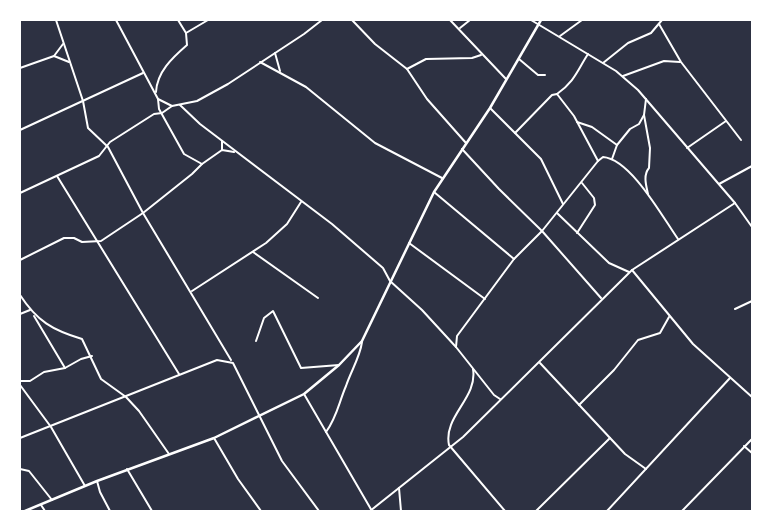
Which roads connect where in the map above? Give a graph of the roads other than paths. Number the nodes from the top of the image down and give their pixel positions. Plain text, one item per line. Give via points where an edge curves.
1 (56, 20) edge
2 (116, 20) edge
3 (178, 20) edge
4 (208, 20) edge
5 (322, 20) edge
6 (352, 20) edge
7 (450, 20) edge
8 (470, 20) edge
9 (532, 20) edge
10 (541, 20) edge
11 (582, 20) edge
12 (662, 20) edge
13 (660, 24) junction
14 (539, 25) junction
15 (460, 28) junction
16 (186, 33) junction
17 (560, 36) junction
18 (63, 44) junction
19 (275, 53) junction
20 (588, 54) junction
21 (481, 55) junction
22 (54, 56) junction
23 (519, 59) junction
24 (70, 62) junction
25 (260, 62) junction
26 (681, 62) junction
27 (603, 63) junction
28 (21, 66) edge
29 (407, 69) junction
30 (280, 71) junction
31 (143, 73) junction
32 (545, 75) dead end
33 (623, 76) junction
34 (506, 79) junction
35 (156, 94) junction
36 (557, 94) junction
37 (158, 99) junction
38 (646, 99) junction
39 (83, 101) junction
40 (180, 105) junction
41 (172, 106) junction
42 (490, 108) junction
43 (162, 113) junction
44 (644, 115) junction
45 (726, 121) junction
46 (577, 122) junction
47 (20, 130) edge
48 (515, 133) junction
49 (741, 140) dead end
50 (222, 141) junction
51 (466, 143) junction
52 (617, 145) junction
53 (108, 147) junction
54 (688, 148) junction
55 (462, 149) junction
56 (222, 150) junction
57 (236, 152) junction
58 (612, 159) junction
59 (598, 161) junction
60 (202, 164) junction
61 (752, 166) edge
62 (57, 176) junction
63 (442, 178) junction
64 (582, 183) junction
65 (719, 184) junction
66 (20, 192) edge
67 (434, 192) junction
68 (648, 196) junction
69 (301, 202) junction
70 (735, 203) junction
71 (563, 204) junction
72 (143, 213) junction
73 (557, 213) junction
74 (752, 227) edge
75 (542, 231) junction
76 (577, 233) junction
77 (678, 239) junction
78 (96, 241) junction
79 (409, 243) junction
80 (254, 252) junction
81 (514, 259) junction
82 (20, 260) edge
83 (632, 270) junction
84 (629, 272) junction
85 (390, 281) junction
86 (192, 291) junction
87 (20, 295) edge
88 (318, 298) dead end
89 (601, 298) junction
90 (485, 299) junction
91 (752, 301) edge
92 (735, 309) dead end
93 (30, 310) junction
94 (20, 314) edge
95 (33, 314) junction
96 (670, 316) junction
97 (362, 340) junction
98 (256, 341) dead end
99 (456, 347) junction
100 (92, 356) junction
101 (539, 362) junction
102 (233, 363) junction
103 (339, 365) junction
104 (65, 368) junction
105 (473, 369) junction
106 (180, 374) junction
107 (730, 378) junction
108 (20, 381) edge
109 (20, 385) edge
110 (304, 394) junction
111 (126, 397) junction
112 (752, 397) edge
113 (500, 400) junction
114 (579, 405) junction
115 (258, 416) junction
116 (51, 427) junction
117 (326, 432) junction
118 (20, 438) edge
119 (214, 438) junction
120 (610, 438) junction
121 (752, 439) edge
122 (450, 446) junction
123 (744, 446) junction
124 (752, 453) edge
125 (169, 454) junction
126 (20, 469) edge
127 (127, 469) junction
128 (646, 469) junction
129 (97, 481) junction
130 (85, 486) junction
131 (399, 488) junction
132 (52, 500) junction
133 (41, 504) junction
134 (260, 510) edge
135 (371, 510) edge
136 (25, 511) edge
137 (45, 511) edge
138 (110, 511) edge
139 (152, 511) edge
140 (257, 511) edge
141 (319, 511) edge
142 (401, 511) edge
143 (505, 511) edge
144 (536, 511) edge
145 (608, 511) edge
146 (682, 511) edge

1 - 18 street
2 - 31 street
3 - 16 street
4 - 16 street
5 - 19 street
6 - 29 street via 375,44
7 - 15 street
8 - 15 street
9 - 14 street
10 - 14 street
11 - 17 street
12 - 13 street
13 - 26 street
13 - 27 street
14 - 17 street
14 - 23 street
15 - 21 street
16 - 35 street via 187,45 169,61 156,83
17 - 20 street
18 - 22 street
18 - 24 street
19 - 25 street
19 - 30 street
20 - 27 street
20 - 36 street via 578,74
21 - 29 street via 426,59
21 - 34 street
22 - 24 street
22 - 28 street
23 - 32 street via 538,75
23 - 34 street
24 - 39 street
25 - 30 street
25 - 40 street via 197,101
26 - 33 street via 664,61
26 - 45 street
27 - 33 street
29 - 51 street via 427,99
30 - 63 street via 306,87 375,143
31 - 35 street
31 - 39 street
33 - 38 street
34 - 42 street
35 - 37 street
36 - 46 street
36 - 48 street via 552,95
37 - 41 street
37 - 43 street
38 - 44 street
38 - 54 street
39 - 47 street
39 - 53 street via 88,128
40 - 41 street
40 - 50 street
41 - 43 street
42 - 48 street
42 - 51 street
43 - 53 street via 145,119 110,142
43 - 60 street via 184,154
44 - 52 street
44 - 68 street via 650,148 645,182
45 - 49 street
45 - 54 street
46 - 52 street via 592,127
46 - 59 street
48 - 71 street via 541,158
50 - 56 street
50 - 57 street
51 - 55 street
52 - 58 street
53 - 62 street via 99,156
53 - 72 street
54 - 65 street
55 - 63 street
55 - 75 street
56 - 57 street
56 - 60 street
57 - 69 street
58 - 59 street via 603,157
58 - 68 street via 637,181
59 - 64 street
60 - 72 street
61 - 65 street
62 - 66 street
62 - 78 street
63 - 67 street
64 - 71 street
64 - 76 street via 594,198 595,205
65 - 70 street
67 - 79 street
67 - 81 street
68 - 77 street
69 - 80 street via 287,224
69 - 85 street via 383,268
70 - 74 street
70 - 77 street
71 - 73 street
72 - 78 street via 101,241
72 - 86 street
73 - 75 street
73 - 76 street
75 - 81 street
75 - 89 street
76 - 84 street via 608,263
77 - 83 street
78 - 82 street via 64,238
78 - 106 street
79 - 85 street
79 - 90 street
80 - 86 street
80 - 88 street
81 - 90 street
83 - 84 street
83 - 96 street
84 - 89 street
85 - 97 street
85 - 99 street
86 - 102 street
87 - 93 street
89 - 101 street
90 - 99 street via 457,336
91 - 92 street
93 - 94 street
93 - 95 street
95 - 100 street via 55,330 82,339
95 - 104 street
96 - 107 street via 693,344
96 - 114 street via 660,333 638,340
97 - 103 street
97 - 117 street via 338,411
98 - 103 street via 264,318 273,311 301,368
99 - 105 street
100 - 104 street
100 - 111 street via 101,379
101 - 113 street
101 - 114 street
102 - 106 street via 217,360
102 - 115 street
103 - 110 street
104 - 108 street via 44,372 30,381
105 - 113 street
105 - 122 street via 470,392 448,430
106 - 111 street
107 - 112 street
107 - 128 street
109 - 116 street
110 - 115 street
110 - 117 street
111 - 116 street
111 - 125 street
113 - 122 street
114 - 120 street
115 - 119 street
115 - 141 street via 282,461
116 - 118 street
116 - 130 street
117 - 135 street
119 - 125 street
119 - 134 street
120 - 128 street
120 - 144 street
121 - 123 street
122 - 131 street
122 - 143 street
123 - 124 street
123 - 146 street
125 - 127 street
126 - 132 street via 29,471
127 - 129 street
127 - 139 street
128 - 145 street
129 - 130 street
129 - 138 street
130 - 132 street
131 - 135 street
131 - 142 street
132 - 133 street
133 - 136 street
133 - 137 street
134 - 140 street

